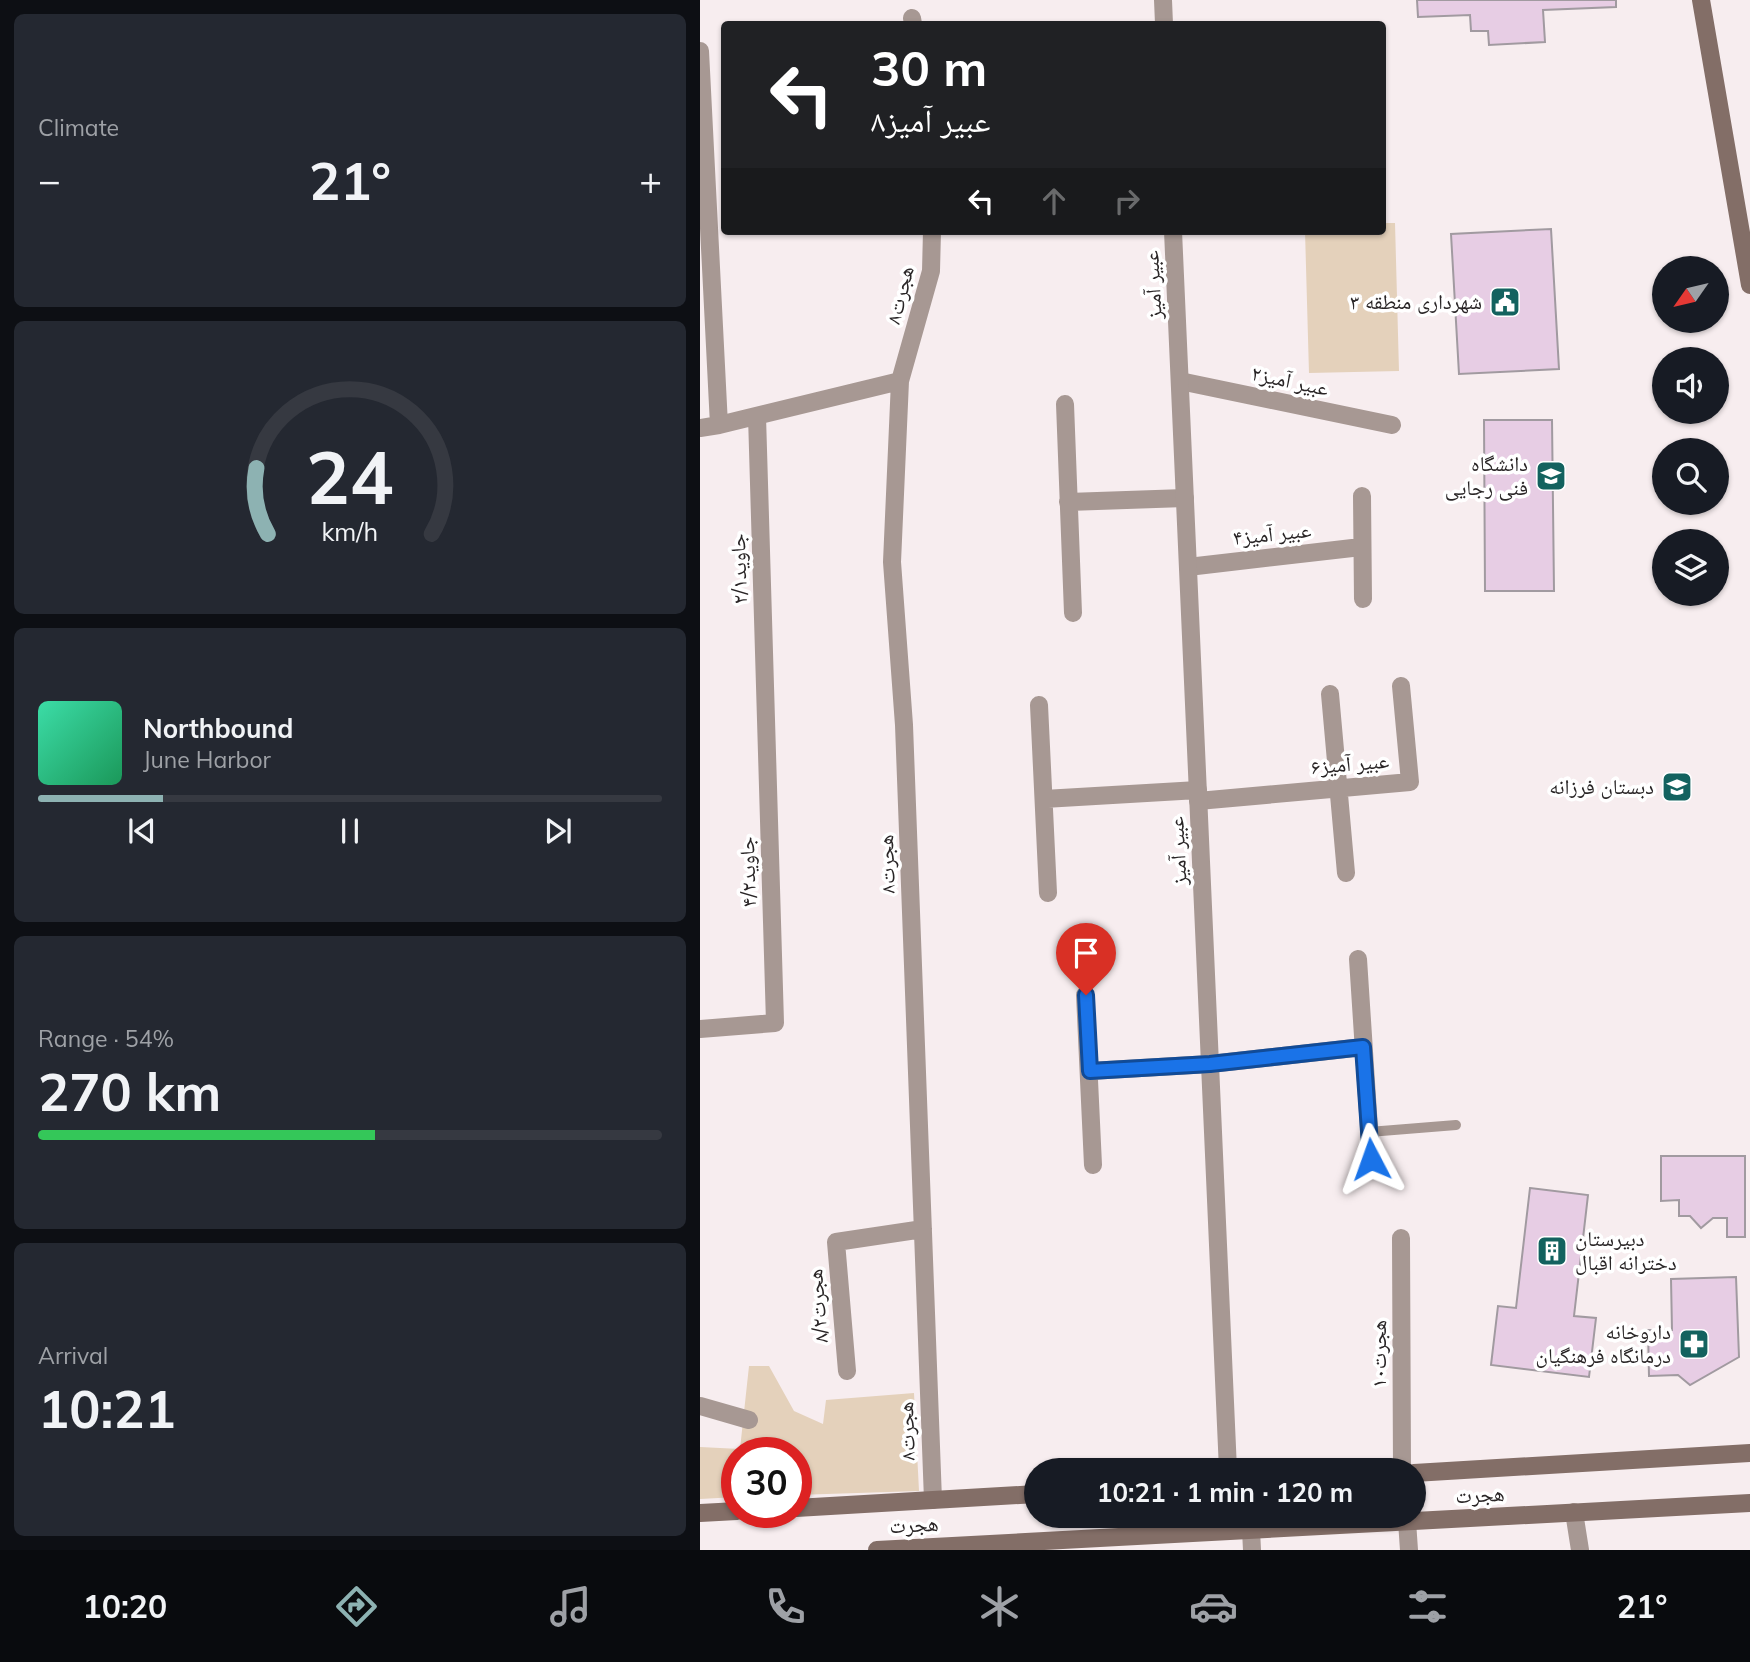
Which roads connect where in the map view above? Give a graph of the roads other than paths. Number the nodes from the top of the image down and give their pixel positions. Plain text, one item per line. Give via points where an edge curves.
1 (1163, 0) edge
2 (1701, 0) edge
3 (1164, 21) edge
4 (700, 51) edge
5 (932, 235) edge
6 (1173, 235) edge
7 (1750, 285) edge
8 (1180, 381) junction
9 (900, 382) junction
10 (1065, 404) dead end
11 (757, 416) junction
12 (719, 425) junction
13 (1392, 425) dead end
14 (700, 428) edge
15 (1362, 496) dead end
16 (1185, 498) junction
17 (1068, 502) junction
18 (1361, 547) junction
19 (1188, 567) junction
20 (1363, 599) dead end
21 (1073, 613) dead end
22 (1401, 686) dead end
23 (1330, 694) dead end
24 (1039, 705) dead end
25 (766, 720) joint
26 (1337, 787) junction
27 (1198, 796) junction
28 (1044, 799) junction
29 (1346, 873) dead end
30 (1048, 893) dead end
31 (1358, 959) dead end
32 (1086, 995) dead end
33 (700, 1029) edge
34 (1363, 1047) junction
35 (1210, 1064) junction
36 (1090, 1071) junction
37 (1456, 1125) dead end
38 (1369, 1132) junction
39 (1371, 1159) dead end
40 (1093, 1165) dead end
41 (923, 1229) junction
42 (1401, 1238) dead end
43 (847, 1371) dead end
44 (700, 1406) edge
45 (749, 1420) dead end
46 (1750, 1453) edge
47 (1227, 1458) edge
48 (1402, 1458) edge
49 (1426, 1472) edge
50 (1024, 1495) edge
51 (933, 1500) junction
52 (1750, 1503) edge
53 (812, 1507) edge
54 (721, 1512) edge
55 (1574, 1512) junction
56 (700, 1513) edge
57 (1426, 1520) edge
58 (1286, 1528) edge
59 (1407, 1528) edge
60 (1251, 1530) junction
61 (945, 1548) edge
62 (877, 1550) edge
63 (1252, 1550) edge
64 (1409, 1550) edge
65 (1580, 1550) edge

1 - 3 street
2 - 7 main road
4 - 12 street
5 - 9 street, هجرت۸ via 931,271
6 - 8 street, عبیر آمیز
8 - 13 street, ۲عبیر آمیز
8 - 16 street, عبیر آمیز
9 - 11 street
9 - 41 street, هجرت۸ via 892,562 904,725
10 - 17 street
11 - 12 street
11 - 25 street, ۲/۱جاوید
12 - 14 street
15 - 18 street
16 - 17 street
16 - 19 street, عبیر آمیز
17 - 21 street
18 - 19 street, ۴عبیر آمیز
18 - 20 street
19 - 27 street, عبیر آمیز
22 - 26 street, ۶عبیر آمیز via 1410,782
23 - 26 street
24 - 28 street
25 - 33 street, ۴/۲جاوید via 775,1023
26 - 27 street, ۶عبیر آمیز
26 - 29 street
27 - 28 street, ۶عبیر آمیز
27 - 35 street, عبیر آمیز
28 - 30 street
31 - 34 street
32 - 36 street
34 - 35 street
34 - 38 street
35 - 36 street
35 - 47 street, عبیر آمیز
36 - 40 street
37 - 38 lane
38 - 39 street
41 - 43 street, هجرت۸/۲ via 836,1242
41 - 51 street, هجرت۸
42 - 48 street, هجرت۱۰
44 - 45 street
46 - 49 main road, هجرت
50 - 51 main road, هجرت
51 - 53 main road, هجرت
52 - 55 main road, هجرت
54 - 56 main road
55 - 57 main road, هجرت
55 - 65 street
58 - 60 main road, هجرت
59 - 64 street
60 - 61 main road, هجرت
60 - 63 street
61 - 62 main road, هجرت

